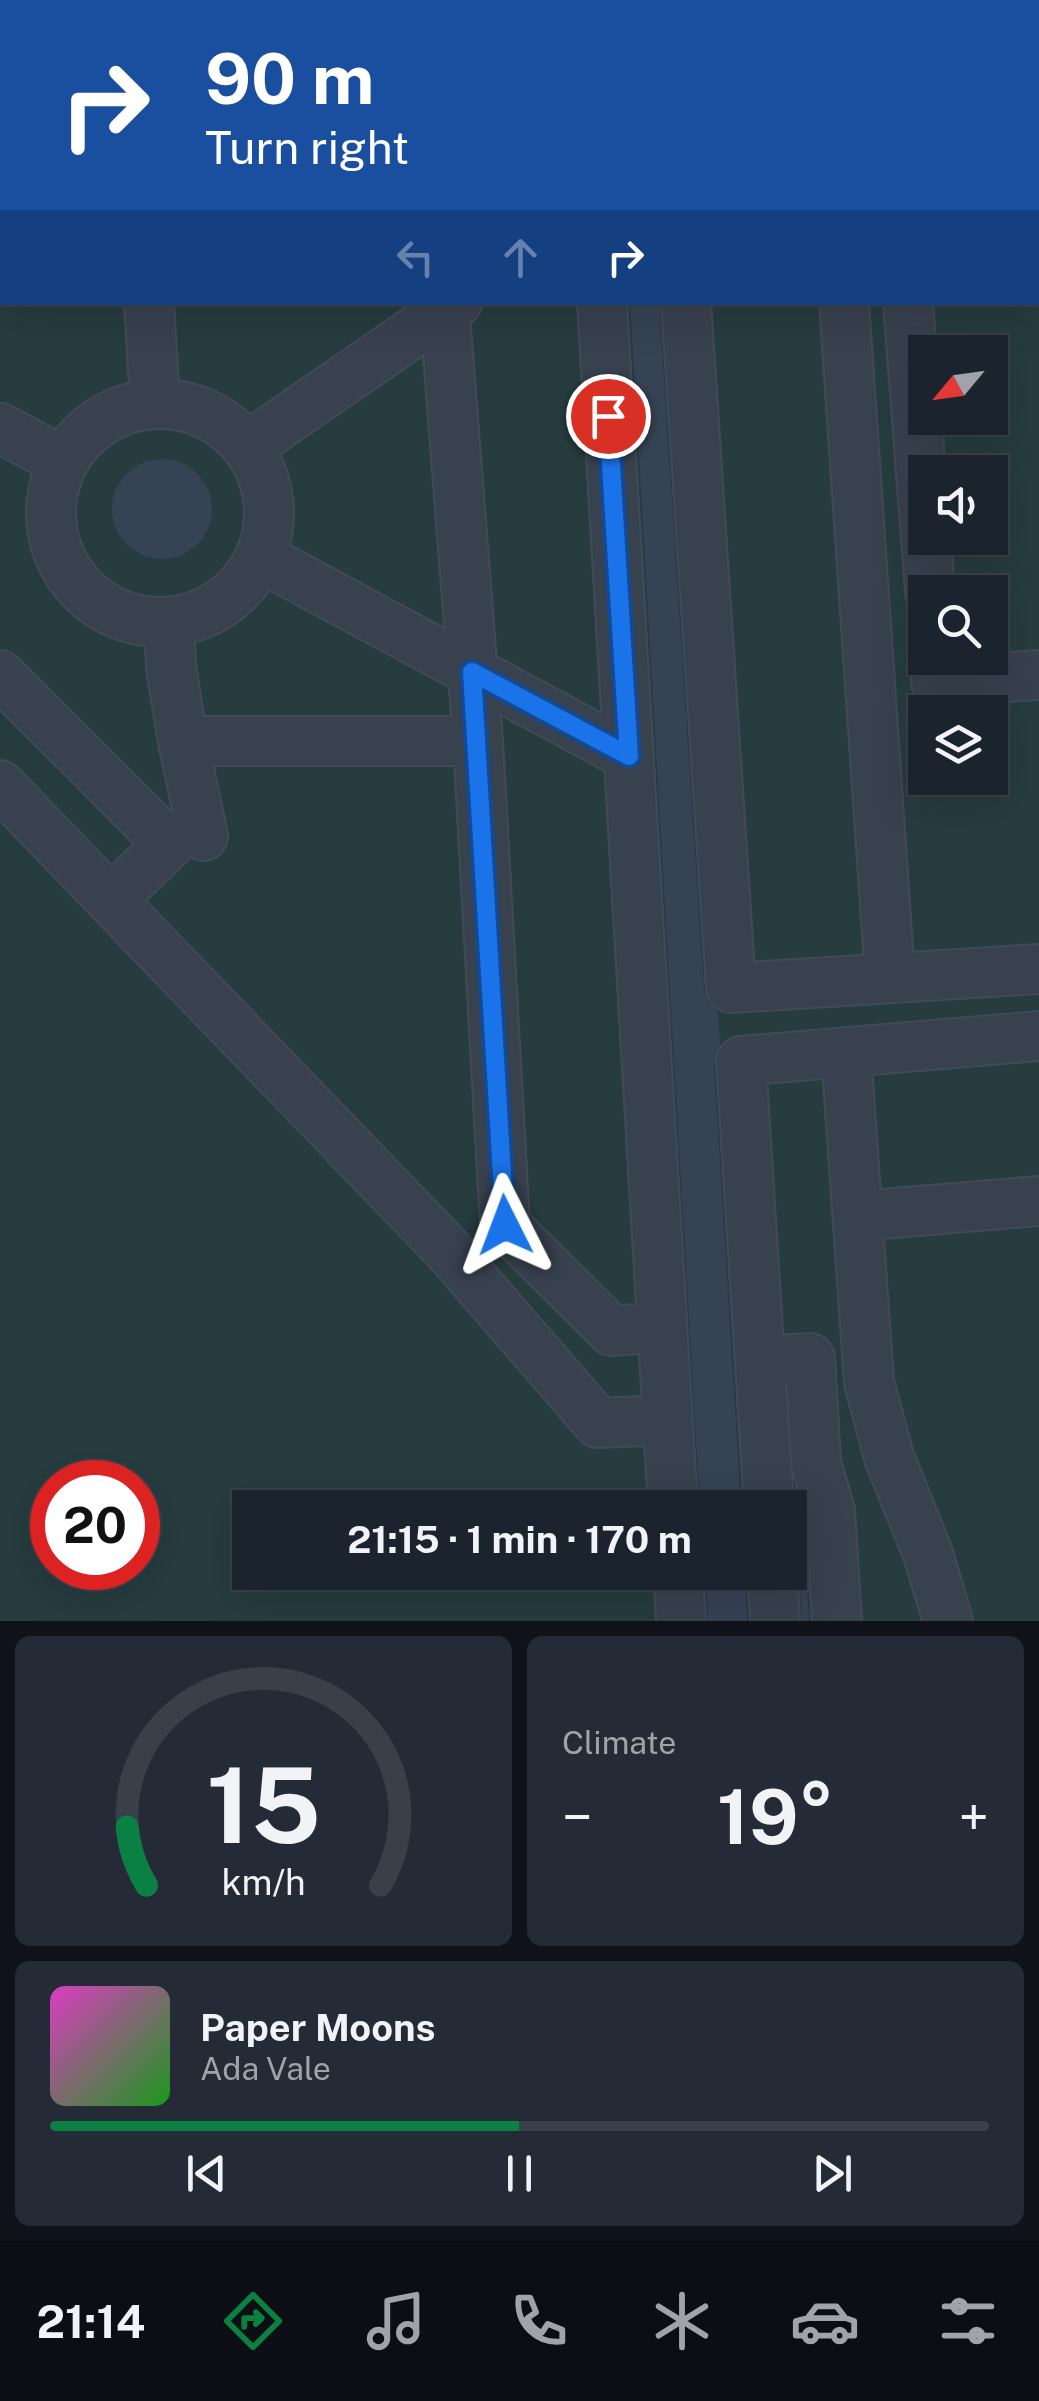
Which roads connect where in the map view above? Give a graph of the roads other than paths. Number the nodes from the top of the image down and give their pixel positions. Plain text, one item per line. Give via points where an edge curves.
1 (148, 305) edge
2 (448, 305) edge
3 (602, 305) edge
4 (686, 305) edge
5 (844, 305) edge
6 (908, 305) edge
7 (155, 404) junction
8 (0, 428) edge
9 (247, 447) junction
10 (920, 455) edge
11 (64, 462) junction
12 (260, 557) junction
13 (169, 622) junction
14 (472, 672) junction
15 (0, 675) edge
16 (936, 675) edge
17 (1039, 675) edge
18 (183, 741) junction
19 (478, 741) junction
20 (629, 756) junction
21 (0, 785) edge
22 (0, 826) edge
23 (202, 836) dead end
24 (52, 840) junction
25 (112, 899) junction
26 (1039, 969) edge
27 (890, 978) junction
28 (1039, 1036) edge
29 (846, 1052) junction
30 (1039, 1201) edge
31 (858, 1216) junction
32 (662, 1327) junction
33 (760, 1361) junction
34 (668, 1420) junction
35 (673, 1490) edge
36 (767, 1490) edge
37 (679, 1590) edge
38 (773, 1590) edge
39 (681, 1621) edge
40 (775, 1621) edge
41 (837, 1621) edge
42 (948, 1621) edge

1 - 7 lane
2 - 9 lane
2 - 14 lane
3 - 20 lane
4 - 27 lane via 731,988
5 - 27 lane
6 - 10 lane
7 - 9 lane via 206,414
7 - 11 lane via 102,421
8 - 11 lane
9 - 12 lane via 264,480 269,519
11 - 13 lane via 53,490 52,521 72,578 115,613
12 - 13 lane via 223,602
12 - 14 lane
13 - 18 lane
14 - 19 lane
14 - 20 lane
15 - 25 lane via 169,844
16 - 17 lane via 936,682
18 - 19 lane
18 - 23 lane
19 - 32 lane via 505,1225 612,1331
20 - 32 lane
21 - 24 lane
22 - 24 lane
24 - 25 lane
25 - 34 lane via 449,1251 598,1423
26 - 27 lane
28 - 29 lane
29 - 31 lane
29 - 33 lane via 740,1061
30 - 31 lane
31 - 42 lane via 877,1419
32 - 34 lane
33 - 36 lane
33 - 41 lane via 810,1358
34 - 35 lane
37 - 39 lane
38 - 40 lane

